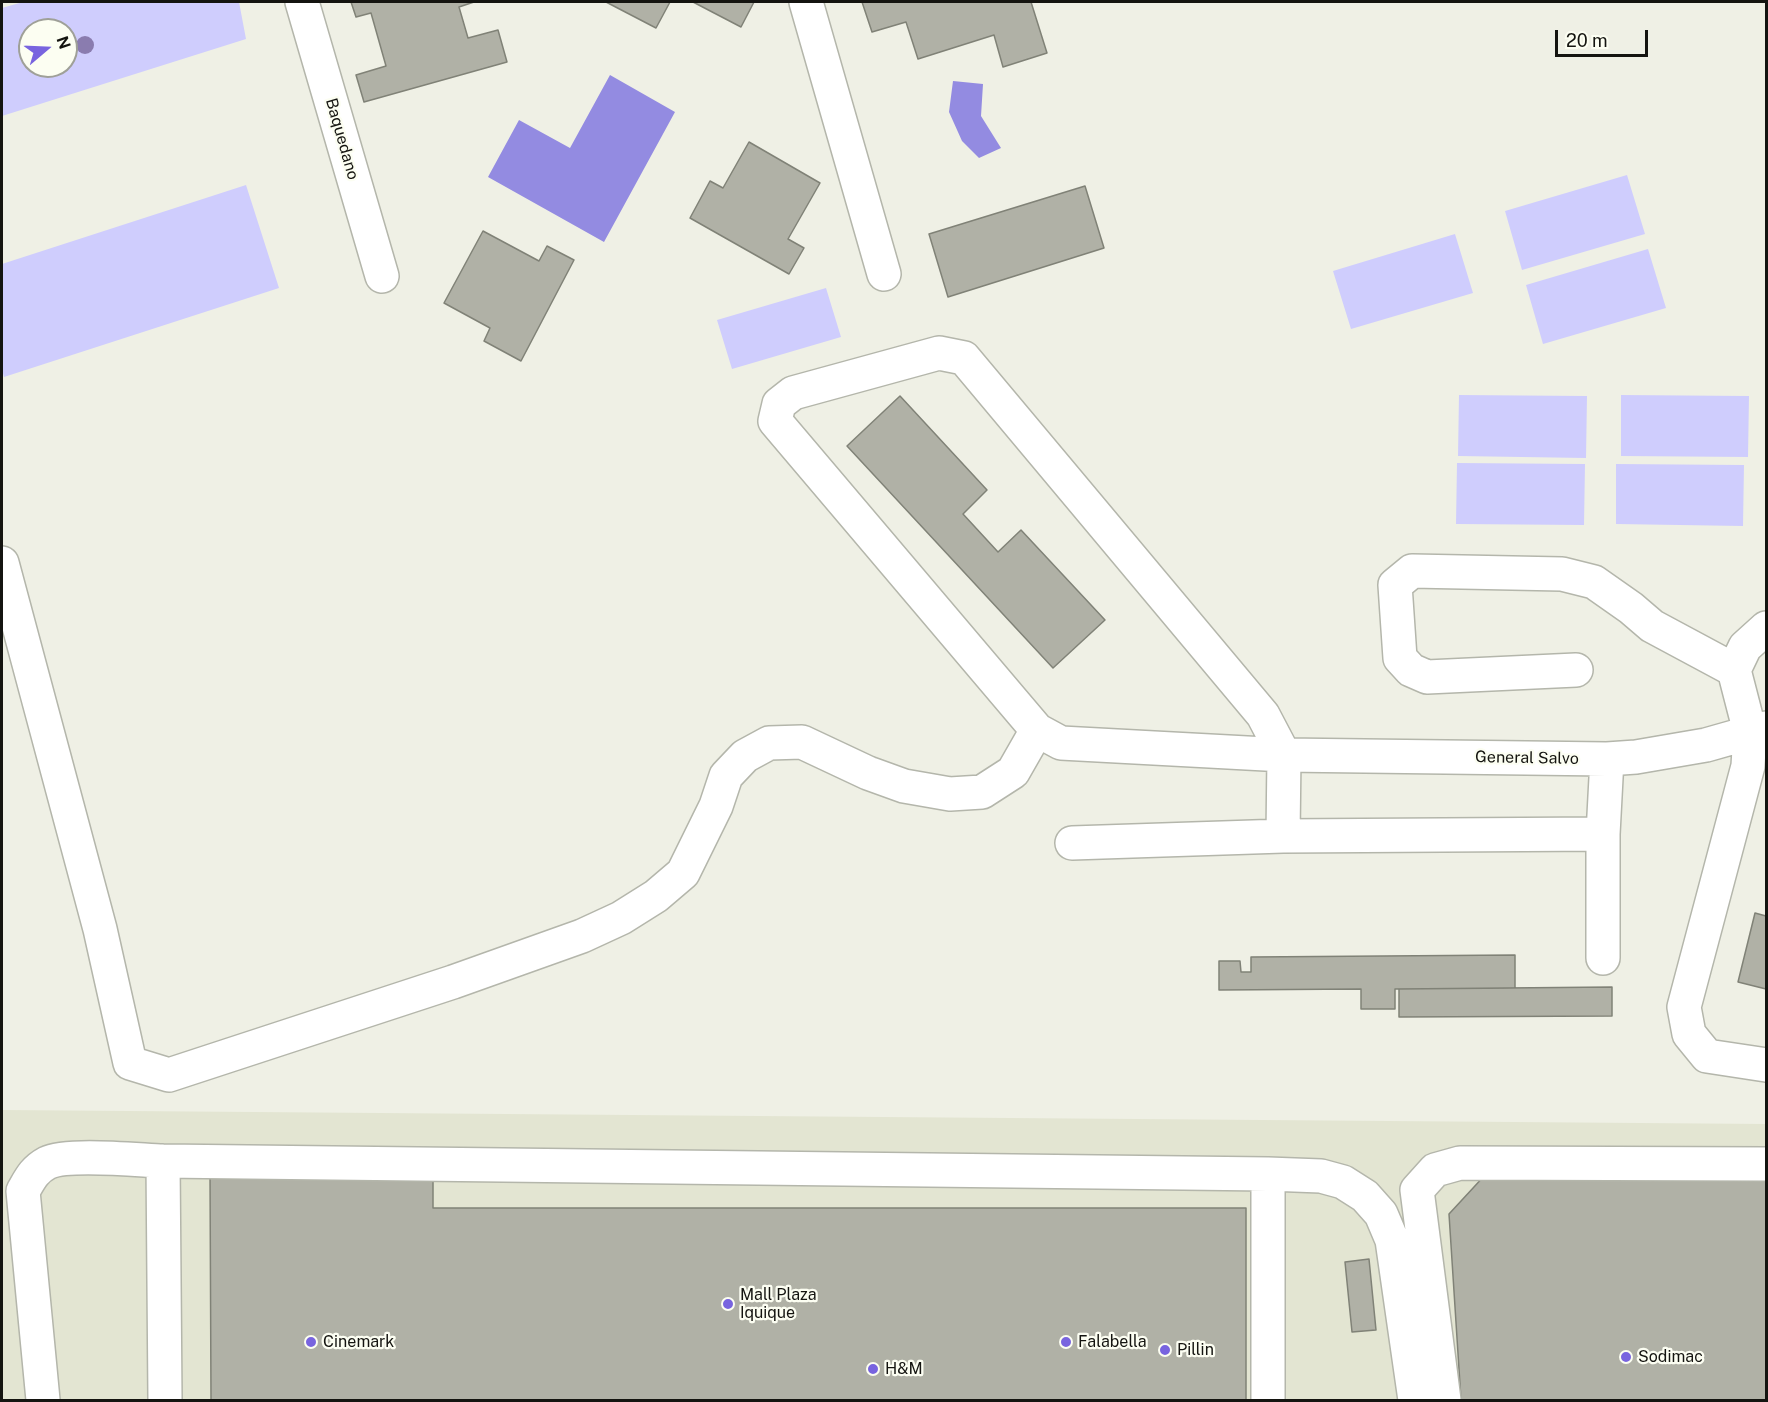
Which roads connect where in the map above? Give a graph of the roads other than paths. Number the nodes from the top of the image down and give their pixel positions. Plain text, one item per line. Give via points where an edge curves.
1 (302, 2) edge
2 (806, 2) edge
3 (884, 274) dead end
4 (382, 276) dead end
5 (2, 563) edge
6 (1767, 628) edge
7 (1576, 670) dead end
8 (1734, 670) junction
9 (1037, 730) junction
10 (1758, 730) edge
11 (1284, 755) junction
12 (1607, 759) junction
13 (1603, 834) junction
14 (1283, 836) junction
15 (1072, 843) dead end
16 (1603, 958) dead end
17 (1767, 1065) edge
18 (163, 1161) junction
19 (1767, 1164) edge
20 (1268, 1174) junction
21 (43, 1401) edge
22 (165, 1401) edge
23 (1268, 1401) edge
24 (1415, 1401) edge
25 (1443, 1401) edge

1 - 4 street, Baquedano
2 - 3 street
5 - 9 street via 99,929 130,1063 169,1075 453,982 621,918 656,896 682,873 716,806 726,776 745,756 769,743 802,742 904,786 960,794 982,792 1013,772
6 - 8 street via 1745,647
7 - 8 street via 1428,676 1410,670 1400,658 1395,585 1412,571 1562,574 1594,582 1652,626
8 - 10 street
9 - 11 street, General Salvo via 1061,742
9 - 11 street via 775,421 779,405 793,393 939,353 964,358 1263,715
10 - 12 street, General Salvo via 1706,745
10 - 17 street via 1684,1007 1689,1034 1707,1056
11 - 12 street, General Salvo
11 - 14 street
12 - 13 street
13 - 14 street
13 - 16 street
14 - 15 street
18 - 20 street
18 - 21 street via 69,1158 48,1162 33,1172 23,1191
18 - 22 street
19 - 25 street via 1460,1163 1435,1170 1417,1190
20 - 23 street
20 - 24 street via 1321,1176 1342,1182 1365,1196 1381,1214 1392,1240

